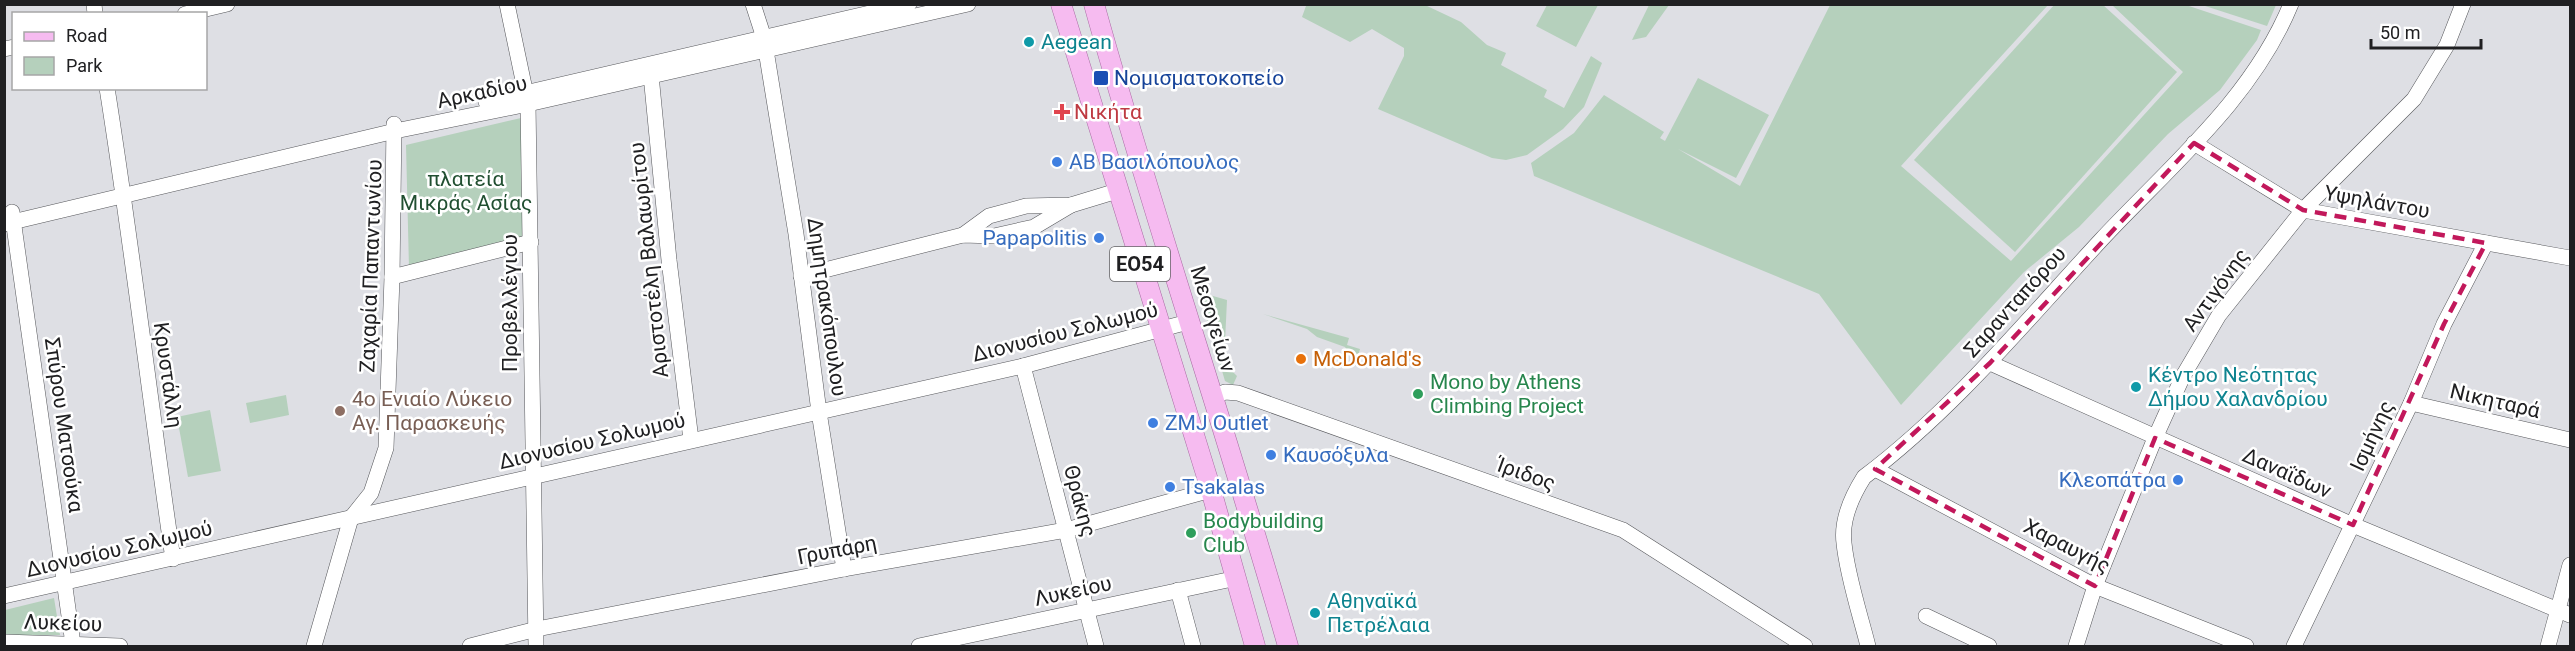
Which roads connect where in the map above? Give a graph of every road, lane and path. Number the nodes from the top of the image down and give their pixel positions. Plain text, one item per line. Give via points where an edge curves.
1 (227, 4) edge
2 (507, 4) edge
3 (753, 4) edge
4 (909, 4) edge
5 (968, 4) edge
6 (1061, 4) edge
7 (1094, 4) edge
8 (2291, 4) edge
9 (2463, 4) edge
10 (193, 12) edge
11 (765, 44) junction
12 (651, 75) junction
13 (107, 90) edge
14 (527, 99) junction
15 (395, 127) junction
16 (2194, 143) junction
17 (124, 191) junction
18 (1117, 191) junction
19 (1071, 205) junction
20 (2303, 210) junction
21 (9, 218) edge
22 (963, 235) junction
23 (531, 242) junction
24 (2486, 243) junction
25 (2571, 258) edge
26 (801, 276) junction
27 (392, 277) junction
28 (1188, 322) junction
29 (1162, 330) junction
30 (1990, 363) junction
31 (1023, 366) junction
32 (1212, 397) junction
33 (2411, 403) junction
34 (819, 412) junction
35 (2155, 438) junction
36 (691, 440) junction
37 (2571, 440) edge
38 (1875, 468) junction
39 (532, 477) junction
40 (1211, 490) junction
41 (351, 518) junction
42 (2353, 525) junction
43 (1066, 530) junction
44 (173, 559) junction
45 (2571, 565) edge
46 (844, 569) junction
47 (1237, 578) junction
48 (65, 582) junction
49 (2095, 586) junction
50 (1178, 590) junction
51 (4, 596) edge
52 (1087, 610) junction
53 (2564, 612) edge
54 (1926, 616) dead end
55 (537, 629) junction
56 (4, 642) edge
57 (73, 644) junction
58 (120, 646) edge
59 (314, 646) edge
60 (470, 646) edge
61 (536, 646) edge
62 (919, 646) edge
63 (1096, 646) edge
64 (1193, 646) edge
65 (1255, 646) edge
66 (1288, 646) edge
67 (1805, 646) edge
68 (1868, 646) edge
69 (1989, 646) edge
70 (2076, 646) edge
71 (2246, 646) edge
72 (2294, 646) edge
73 (2548, 646) edge

1 - 10 street
2 - 14 street, Προβελλέγιου
3 - 11 street, Δημητρακόπουλου
4 - 11 street, Αρκαδίου
5 - 11 street, Αρκαδίου
6 - 18 main road, ΕΟ54
7 - 28 main road, Μεσογείων / ΕΟ54
8 - 16 street, Σαρανταπόρου via 2255,72
9 - 20 street, Αντιγόνης via 2447,45 2414,99
11 - 12 street, Αρκαδίου
11 - 14 street, Αρκαδίου
11 - 26 street, Δημητρακόπουλου
12 - 14 street, Αρκαδίου
12 - 36 street, Αριστοτέλη Βαλαωρίτου
13 - 17 street, Κρυστάλλη
14 - 15 street, Αρκαδίου
14 - 23 street, Προβελλέγιου
15 - 17 street, Αρκαδίου
15 - 27 street, Ζαχαρία Παπαντωνίου
16 - 20 street, Υψηλάντου
16 - 30 street, Σαρανταπόρου
17 - 21 street, Αρκαδίου
17 - 44 street, Κρυστάλλη
18 - 19 street
18 - 29 main road, ΕΟ54
19 - 22 street via 1034,227 994,236
19 - 22 street via 1026,206 990,216
20 - 24 street, Υψηλάντου
20 - 35 street, Αντιγόνης via 2219,315 2182,376
21 - 48 street, Σπύρου Ματσούκα
22 - 26 street
23 - 27 street
23 - 39 street, Προβελλέγιου
24 - 25 street, Υψηλάντου
24 - 33 street, Ισμήνης via 2444,324
26 - 34 street, Δημητρακόπουλου
27 - 41 street, Ζαχαρία Παπαντωνίου via 386,448 371,492
28 - 29 street, Διονυσίου Σολωμού
28 - 32 main road, Μεσογείων / ΕΟ54
29 - 31 street, Διονυσίου Σολωμού
29 - 40 main road, ΕΟ54
30 - 35 street, Δαναΐδων
30 - 38 street, Σαρανταπόρου via 1940,413
31 - 34 street, Διονυσίου Σολωμού
31 - 43 street, Θράκης
32 - 66 main road, Μεσογείων / ΕΟ54
32 - 67 street, Ίριδος via 1238,393 1623,530
33 - 37 street, Νικηταρά
33 - 42 street, Ισμήνης
34 - 36 street, Διονυσίου Σολωμού
34 - 46 street, Δημητρακόπουλου
35 - 42 street, Δαναΐδων
35 - 49 street, Αντιγόνης
36 - 39 street, Διονυσίου Σολωμού
38 - 49 street, Χαραυγής
38 - 68 street, Σαρανταπόρου via 1864,477 1851,501 1843,542
39 - 41 street, Διονυσίου Σολωμού
39 - 55 street, Προβελλέγιου
40 - 43 street, Γρυπάρη
40 - 47 main road, ΕΟ54
41 - 44 street, Διονυσίου Σολωμού
41 - 59 street, Ζαχαρία Παπαντωνίου
42 - 53 street, Δαναΐδων
42 - 72 street, Ισμήνης
43 - 46 street, Γρυπάρη
43 - 52 street, Θράκης
44 - 48 street, Διονυσίου Σολωμού
45 - 53 street
46 - 55 street, Γρυπάρη
47 - 50 street, Λυκείου
47 - 65 main road, ΕΟ54
48 - 51 street, Διονυσίου Σολωμού
48 - 57 street, Σπύρου Ματσούκα
49 - 70 street, Αντιγόνης
49 - 71 street, Χαραυγής
50 - 52 street, Λυκείου
50 - 64 street
52 - 62 street, Λυκείου
52 - 63 street, Θράκης
53 - 73 street
54 - 69 street
55 - 60 street, Γρυπάρη
55 - 61 street, Προβελλέγιου
56 - 57 street, Λυκείου
57 - 58 street, Λυκείου

